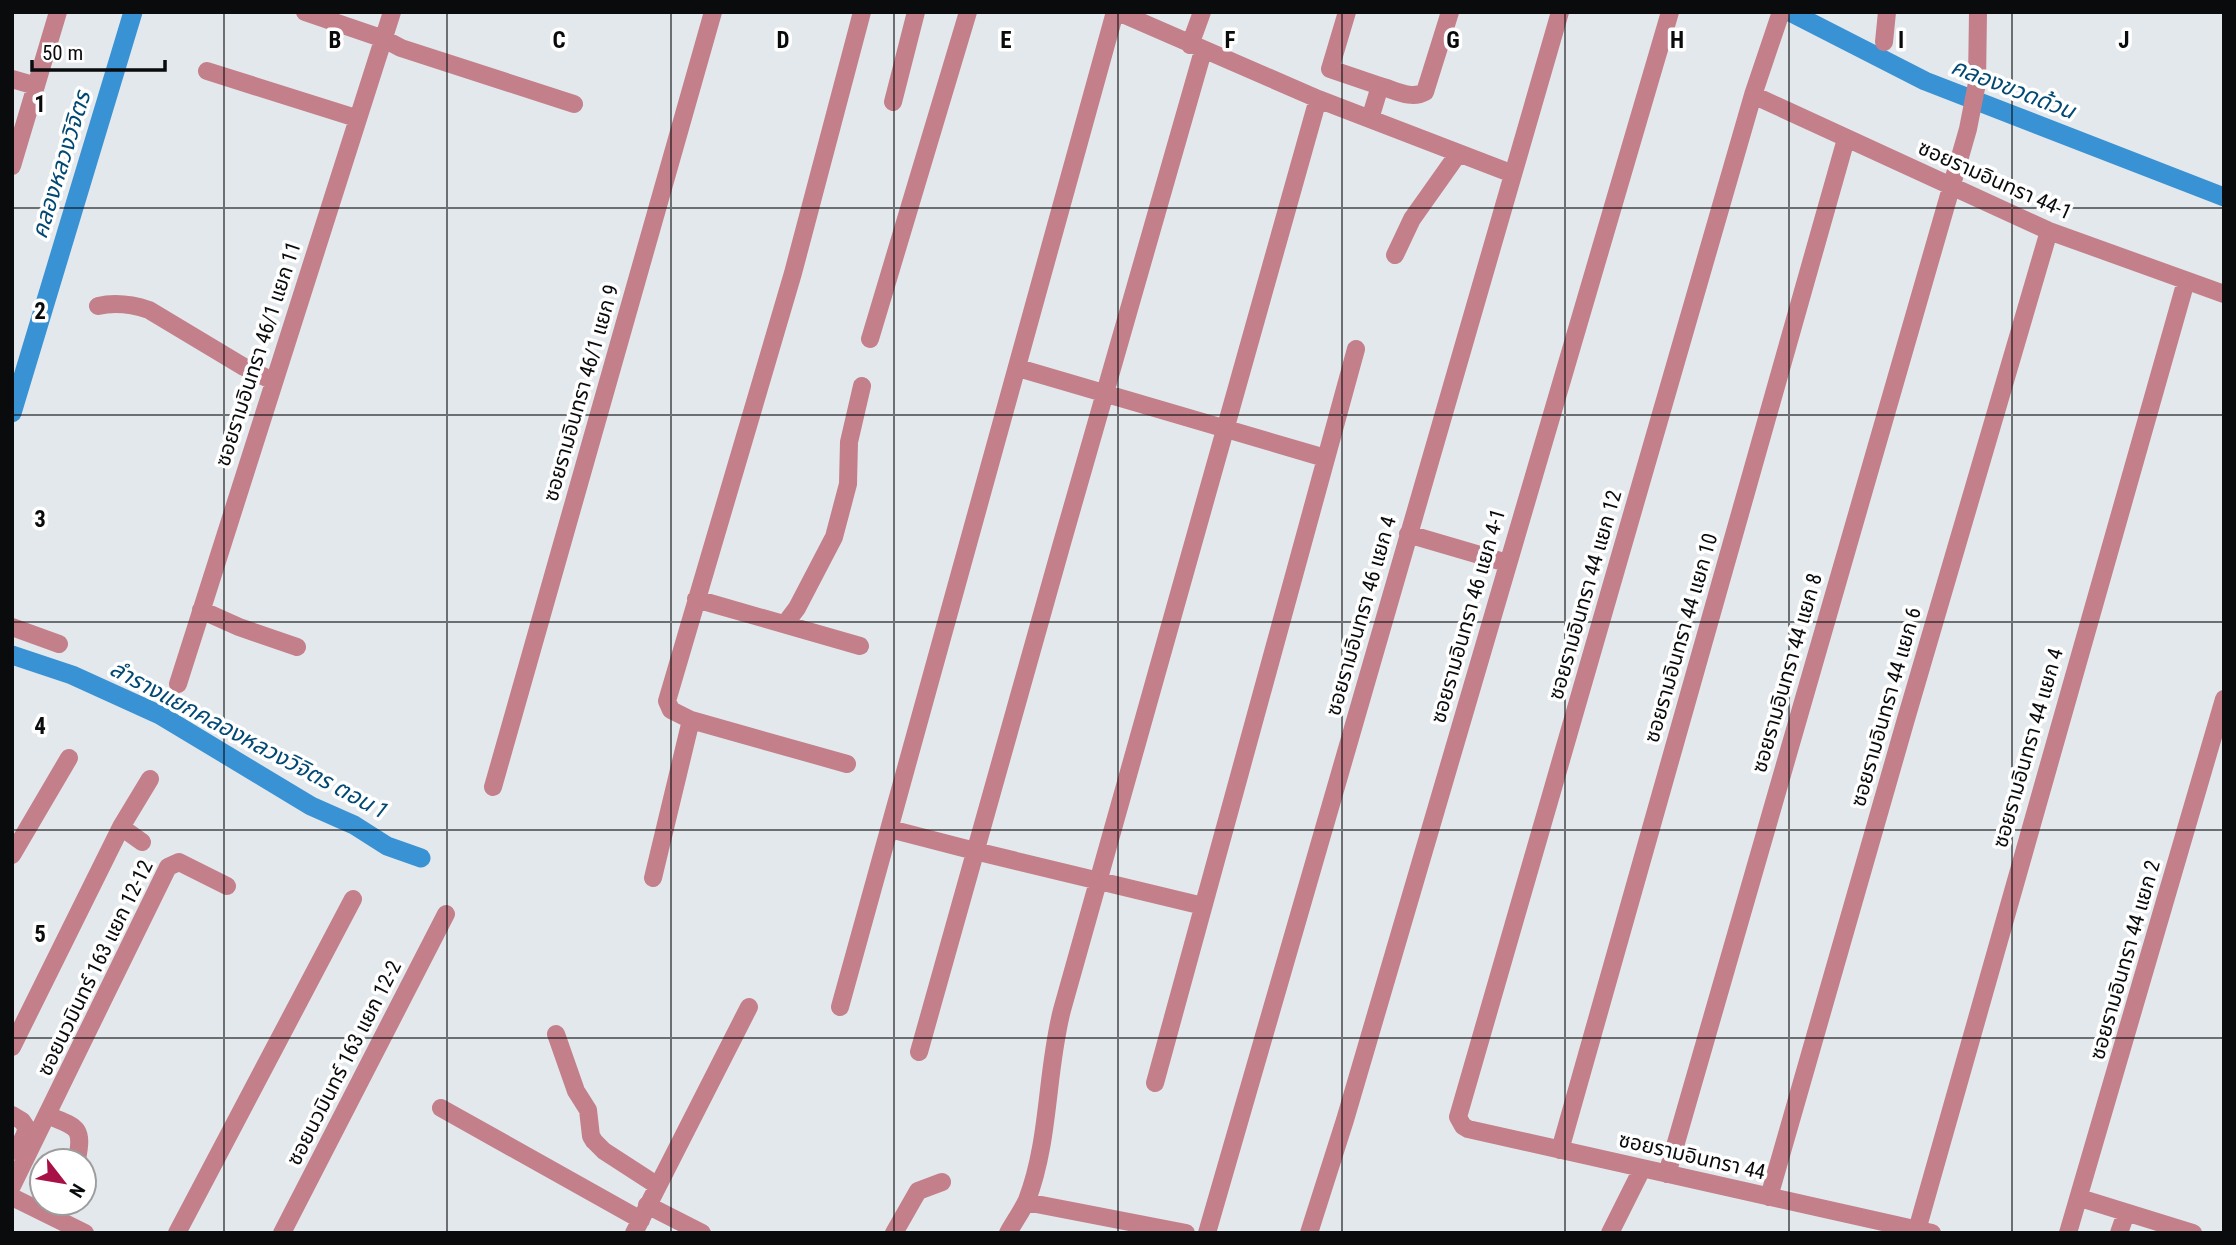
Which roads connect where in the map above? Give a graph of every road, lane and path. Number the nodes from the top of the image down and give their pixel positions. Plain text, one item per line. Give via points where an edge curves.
1 (58, 12) edge
2 (304, 12) edge
3 (392, 12) edge
4 (713, 12) edge
5 (862, 12) edge
6 (916, 12) edge
7 (968, 12) edge
8 (1116, 12) edge
9 (1202, 12) edge
10 (1347, 12) edge
11 (1450, 12) edge
12 (1560, 12) edge
13 (1670, 12) edge
14 (1887, 12) edge
15 (1978, 12) edge
16 (1779, 15) edge
17 (384, 39) junction
18 (1884, 43) dead end
19 (1196, 48) junction
20 (207, 71) dead end
21 (12, 79) edge
22 (36, 86) junction
23 (1381, 86) junction
24 (1753, 95) junction
25 (1318, 99) junction
26 (893, 103) dead end
27 (574, 104) dead end
28 (356, 118) junction
29 (1370, 119) junction
30 (1846, 139) junction
31 (1458, 154) junction
32 (12, 166) edge
33 (1513, 174) junction
34 (1951, 186) junction
35 (2049, 230) junction
36 (1395, 255) dead end
37 (2186, 281) junction
38 (2224, 294) edge
39 (98, 306) dead end
40 (870, 340) dead end
41 (1356, 349) dead end
42 (1018, 368) junction
43 (273, 381) junction
44 (862, 386) dead end
45 (1105, 393) junction
46 (1224, 429) junction
47 (1325, 458) junction
48 (1408, 534) junction
49 (1507, 563) junction
50 (696, 599) junction
51 (201, 610) junction
52 (785, 624) junction
53 (12, 627) edge
54 (59, 643) dead end
55 (860, 646) dead end
56 (297, 647) dead end
57 (178, 684) dead end
58 (2224, 699) edge
59 (691, 720) junction
60 (2219, 736) edge
61 (69, 758) dead end
62 (847, 764) dead end
63 (150, 779) dead end
64 (492, 787) dead end
65 (121, 827) junction
66 (890, 829) junction
67 (142, 842) dead end
68 (975, 851) junction
69 (12, 855) edge
70 (653, 878) dead end
71 (1098, 881) junction
72 (227, 886) dead end
73 (353, 899) dead end
74 (1203, 906) junction
75 (446, 914) dead end
76 (749, 1007) dead end
77 (840, 1007) dead end
78 (556, 1034) dead end
79 (12, 1047) edge
80 (919, 1052) dead end
81 (1155, 1083) dead end
82 (1461, 1107) joint
83 (441, 1108) dead end
84 (12, 1115) edge
85 (47, 1115) junction
86 (79, 1147) edge
87 (1560, 1150) junction
88 (12, 1160) edge
89 (1642, 1169) junction
90 (1667, 1174) junction
91 (942, 1182) dead end
92 (12, 1186) edge
93 (658, 1186) junction
94 (12, 1197) edge
95 (1769, 1197) junction
96 (2080, 1198) junction
97 (1026, 1202) junction
98 (2126, 1213) junction
99 (641, 1219) edge
100 (1131, 1228) edge
101 (1925, 1231) edge
102 (85, 1233) edge
103 (177, 1233) edge
104 (282, 1233) edge
105 (702, 1233) edge
106 (894, 1233) edge
107 (1008, 1233) edge
108 (1186, 1233) edge
109 (1207, 1233) edge
110 (1309, 1233) edge
111 (1611, 1233) edge
112 (2068, 1233) edge
113 (2119, 1233) edge
114 (2193, 1233) edge

1 - 22 street
2 - 17 street
3 - 17 street, ซอยรามอินทรา 46/1 แยก 11
4 - 64 street, ซอยรามอินทรา 46/1 แยก 9
5 - 50 street via 793,273
6 - 26 street
7 - 40 street
8 - 19 street
8 - 42 street
9 - 19 street
10 - 23 street via 1330,69
11 - 23 street via 1425,92 1418,96
12 - 33 street, ซอยรามอินทรา 46 แยก 4
13 - 49 street, ซอยรามอินทรา 46 แยก 4-1
14 - 18 street
15 - 34 street, ซอยรามอินทรา 44 แยก 8 via 1977,83
16 - 24 street, ซอยรามอินทรา 44 แยก 12
17 - 27 street
17 - 28 street, ซอยรามอินทรา 46/1 แยก 11
19 - 25 street
19 - 45 street
20 - 28 street
21 - 22 street
22 - 32 street
23 - 29 street
24 - 30 street, ซอยรามอินทรา 44-1
24 - 82 street, ซอยรามอินทรา 44 แยก 12
25 - 29 street
25 - 46 street
28 - 43 street, ซอยรามอินทรา 46/1 แยก 11
29 - 31 street
30 - 34 street, ซอยรามอินทรา 44-1
30 - 87 street, ซอยรามอินทรา 44 แยก 10
31 - 33 street
31 - 36 street via 1412,219
33 - 48 street, ซอยรามอินทรา 46 แยก 4
34 - 35 street, ซอยรามอินทรา 44-1
34 - 90 street, ซอยรามอินทรา 44 แยก 8
35 - 37 street, ซอยรามอินทรา 44-1
35 - 95 street, ซอยรามอินทรา 44 แยก 6
37 - 38 street, ซอยรามอินทรา 44-1
37 - 101 street, ซอยรามอินทรา 44 แยก 4 via 2049,756
39 - 43 street via 133,304 149,310
41 - 47 street
42 - 45 street
42 - 66 street
43 - 51 street, ซอยรามอินทรา 46/1 แยก 11
44 - 52 street via 849,442 848,484 834,537
45 - 46 street
45 - 68 street
46 - 47 street
46 - 71 street
47 - 74 street
48 - 49 street
48 - 109 street, ซอยรามอินทรา 46 แยก 4
49 - 110 street, ซอยรามอินทรา 46 แยก 4-1
50 - 52 street
50 - 59 street via 667,701 671,709
51 - 56 street
51 - 57 street, ซอยรามอินทรา 46/1 แยก 11
52 - 55 street
53 - 54 street
58 - 60 street, ซอยรามอินทรา 44 แยก 2
59 - 62 street
59 - 70 street
60 - 96 street, ซอยรามอินทรา 44 แยก 2
61 - 69 street
63 - 65 street
65 - 67 street
65 - 79 street
66 - 68 street
66 - 77 street
68 - 71 street
68 - 80 street
71 - 74 street
71 - 97 street via 1054,1043 1044,1124
72 - 85 street, ซอยนวมินทร์ 163 แยก 12-12 via 179,862 168,867
73 - 103 street
74 - 81 street
75 - 104 street, ซอยนวมินทร์ 163 แยก 12-2
76 - 93 street
78 - 93 street via 576,1091 588,1110 594,1141
82 - 87 street, ซอยรามอินทรา 44 via 1460,1122 1468,1129
83 - 99 street
84 - 88 street via 26,1126
85 - 86 street via 77,1129
85 - 92 street, ซอยนวมินทร์ 163 แยก 12-12
87 - 89 street, ซอยรามอินทรา 44
89 - 90 street, ซอยรามอินทรา 44
89 - 111 street
90 - 95 street, ซอยรามอินทรา 44
91 - 106 street via 918,1191
93 - 99 street
94 - 102 street
95 - 101 street, ซอยรามอินทรา 44
96 - 98 street
96 - 112 street, ซอยรามอินทรา 44 แยก 2
97 - 100 street
97 - 107 street
98 - 113 street
98 - 114 street
99 - 105 street
100 - 108 street

